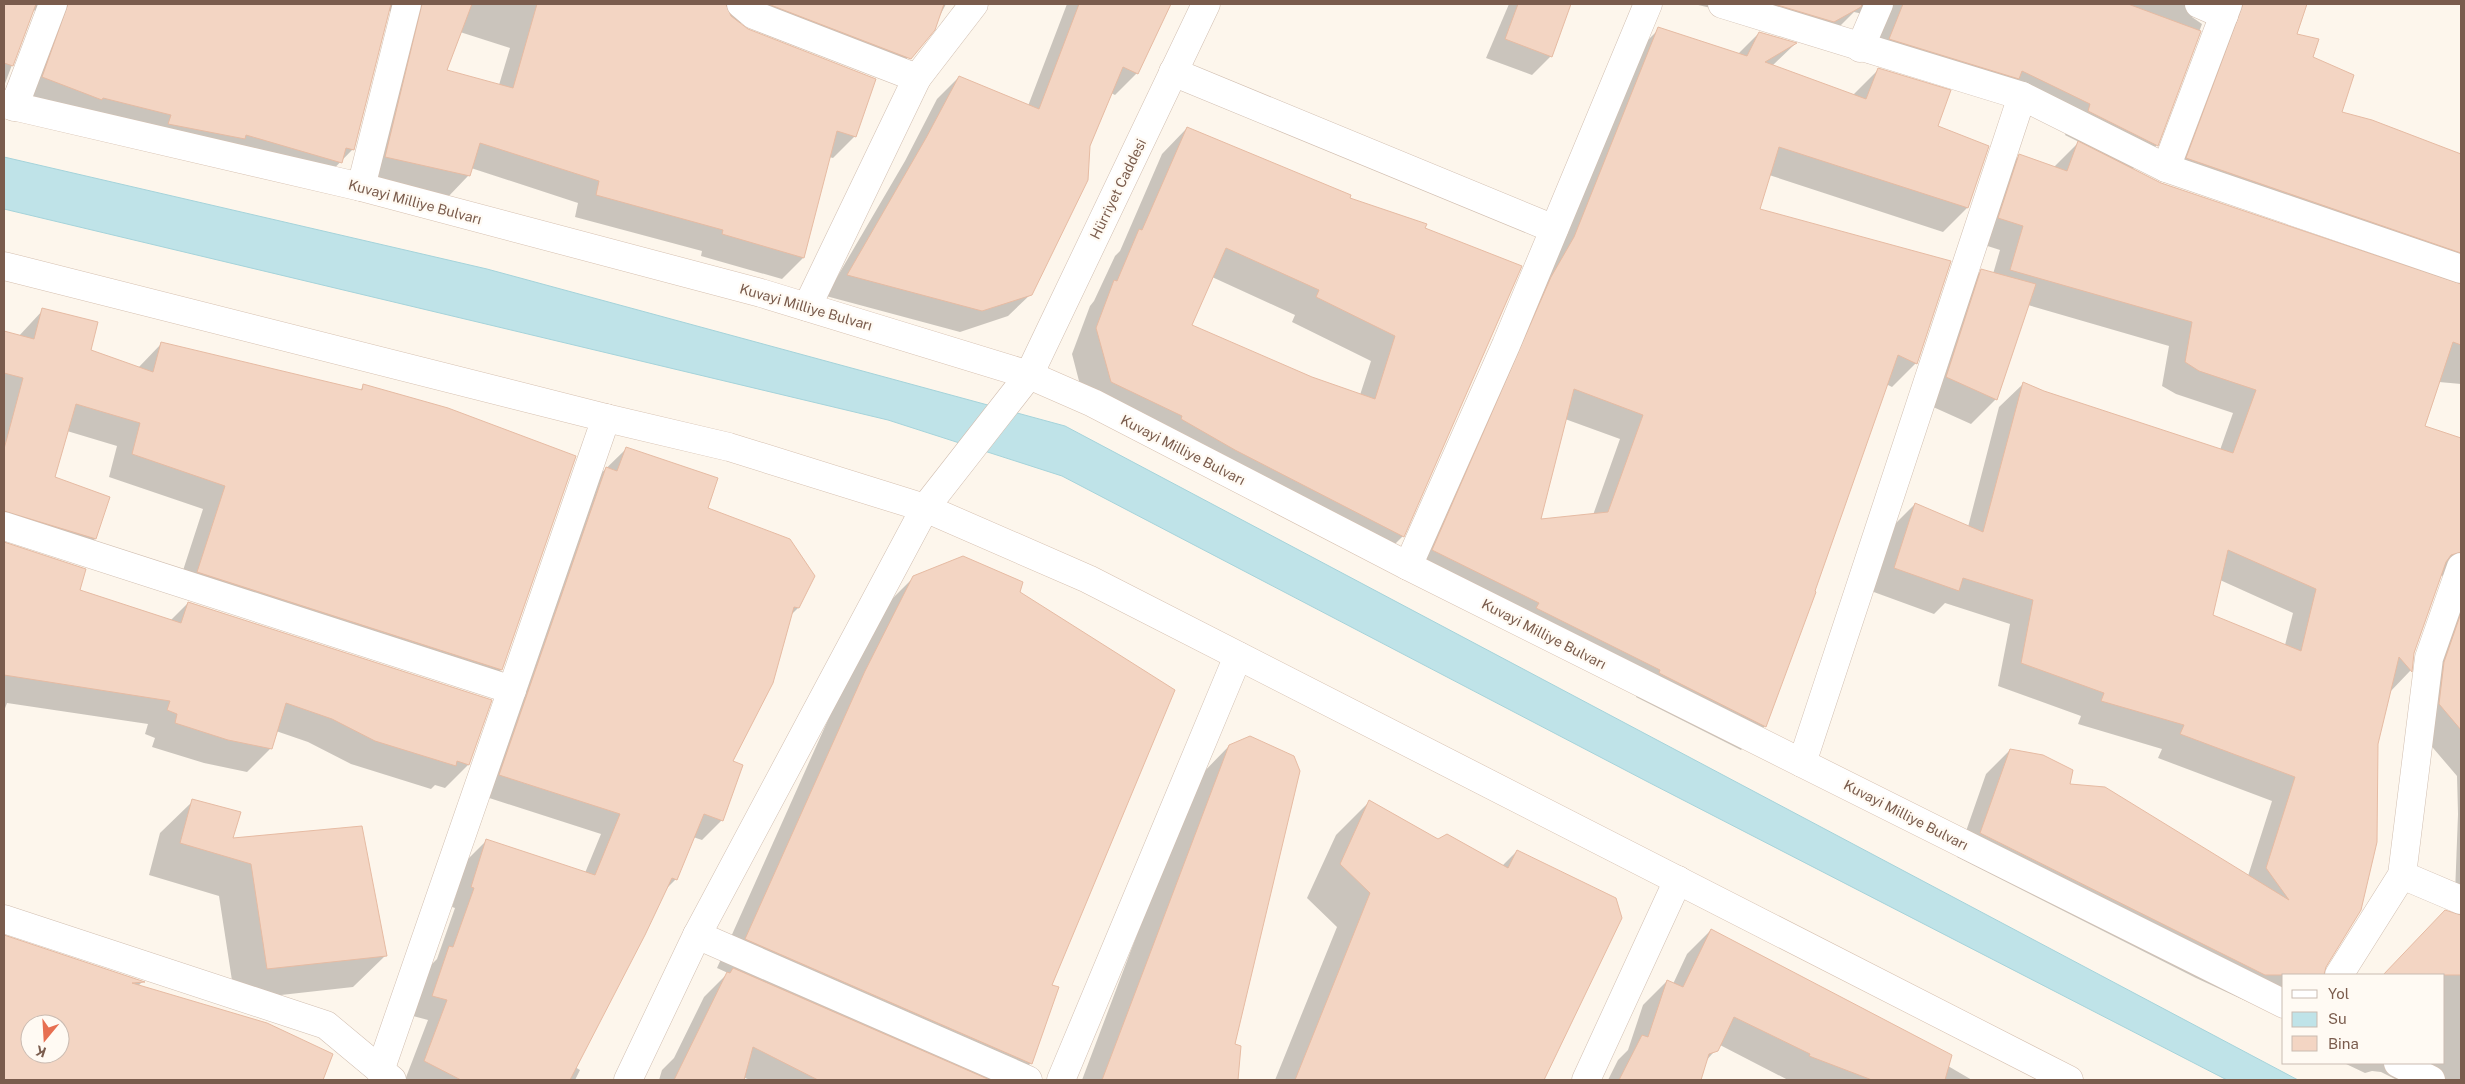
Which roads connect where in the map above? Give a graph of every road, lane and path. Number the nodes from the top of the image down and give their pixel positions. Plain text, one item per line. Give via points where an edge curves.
1 (53, 4) edge
2 (406, 4) edge
3 (740, 4) edge
4 (974, 4) edge
5 (1206, 4) edge
6 (1648, 4) edge
7 (1722, 4) edge
8 (1879, 4) edge
9 (2199, 4) edge
10 (2226, 9) edge
11 (1860, 48) junction
12 (1173, 72) junction
13 (918, 78) junction
14 (2022, 96) junction
15 (9, 105) edge
16 (2166, 168) junction
17 (361, 187) junction
18 (1554, 229) junction
19 (4, 266) edge
20 (2461, 269) edge
21 (807, 307) junction
22 (1029, 375) junction
23 (606, 418) junction
24 (925, 508) junction
25 (4, 526) edge
26 (1408, 566) junction
27 (2458, 585) edge
28 (1238, 656) junction
29 (512, 690) junction
30 (1802, 763) junction
31 (2402, 875) junction
32 (1678, 880) junction
33 (2461, 900) edge
34 (4, 920) edge
35 (697, 935) junction
36 (2340, 974) edge
37 (2282, 1003) edge
38 (2400, 1064) edge
39 (386, 1076) edge
40 (628, 1080) edge
41 (1028, 1080) edge
42 (1061, 1080) edge
43 (1586, 1080) edge
44 (2070, 1080) edge
45 (2432, 1080) edge

1 - 15 street
2 - 17 street
3 - 13 street via 754,15
4 - 13 street
5 - 12 street, Hürriyet Caddesi
6 - 18 street
7 - 11 street
8 - 11 street
9 - 10 street
10 - 16 street
11 - 14 street
12 - 18 street
12 - 22 street, Hürriyet Caddesi
13 - 21 street
14 - 16 street
14 - 30 street
15 - 17 street, Kuvayi Milliye Bulvarı
16 - 20 street
17 - 21 street, Kuvayi Milliye Bulvarı
18 - 26 street
19 - 23 street
21 - 22 street, Kuvayi Milliye Bulvarı
22 - 24 street, Hürriyet Caddesi
22 - 26 street, Kuvayi Milliye Bulvarı via 1093,403
23 - 24 street via 729,447
23 - 29 street
24 - 28 street via 1088,579
24 - 35 street, Hürriyet Caddesi
25 - 29 street
26 - 30 street, Kuvayi Milliye Bulvarı
27 - 31 street via 2429,658
28 - 32 street
28 - 42 street
29 - 39 street
30 - 37 street, Kuvayi Milliye Bulvarı
31 - 33 street
31 - 36 street
32 - 43 street
32 - 44 street
34 - 39 street via 326,1025
35 - 40 street, Hürriyet Caddesi
35 - 41 street
38 - 45 street

